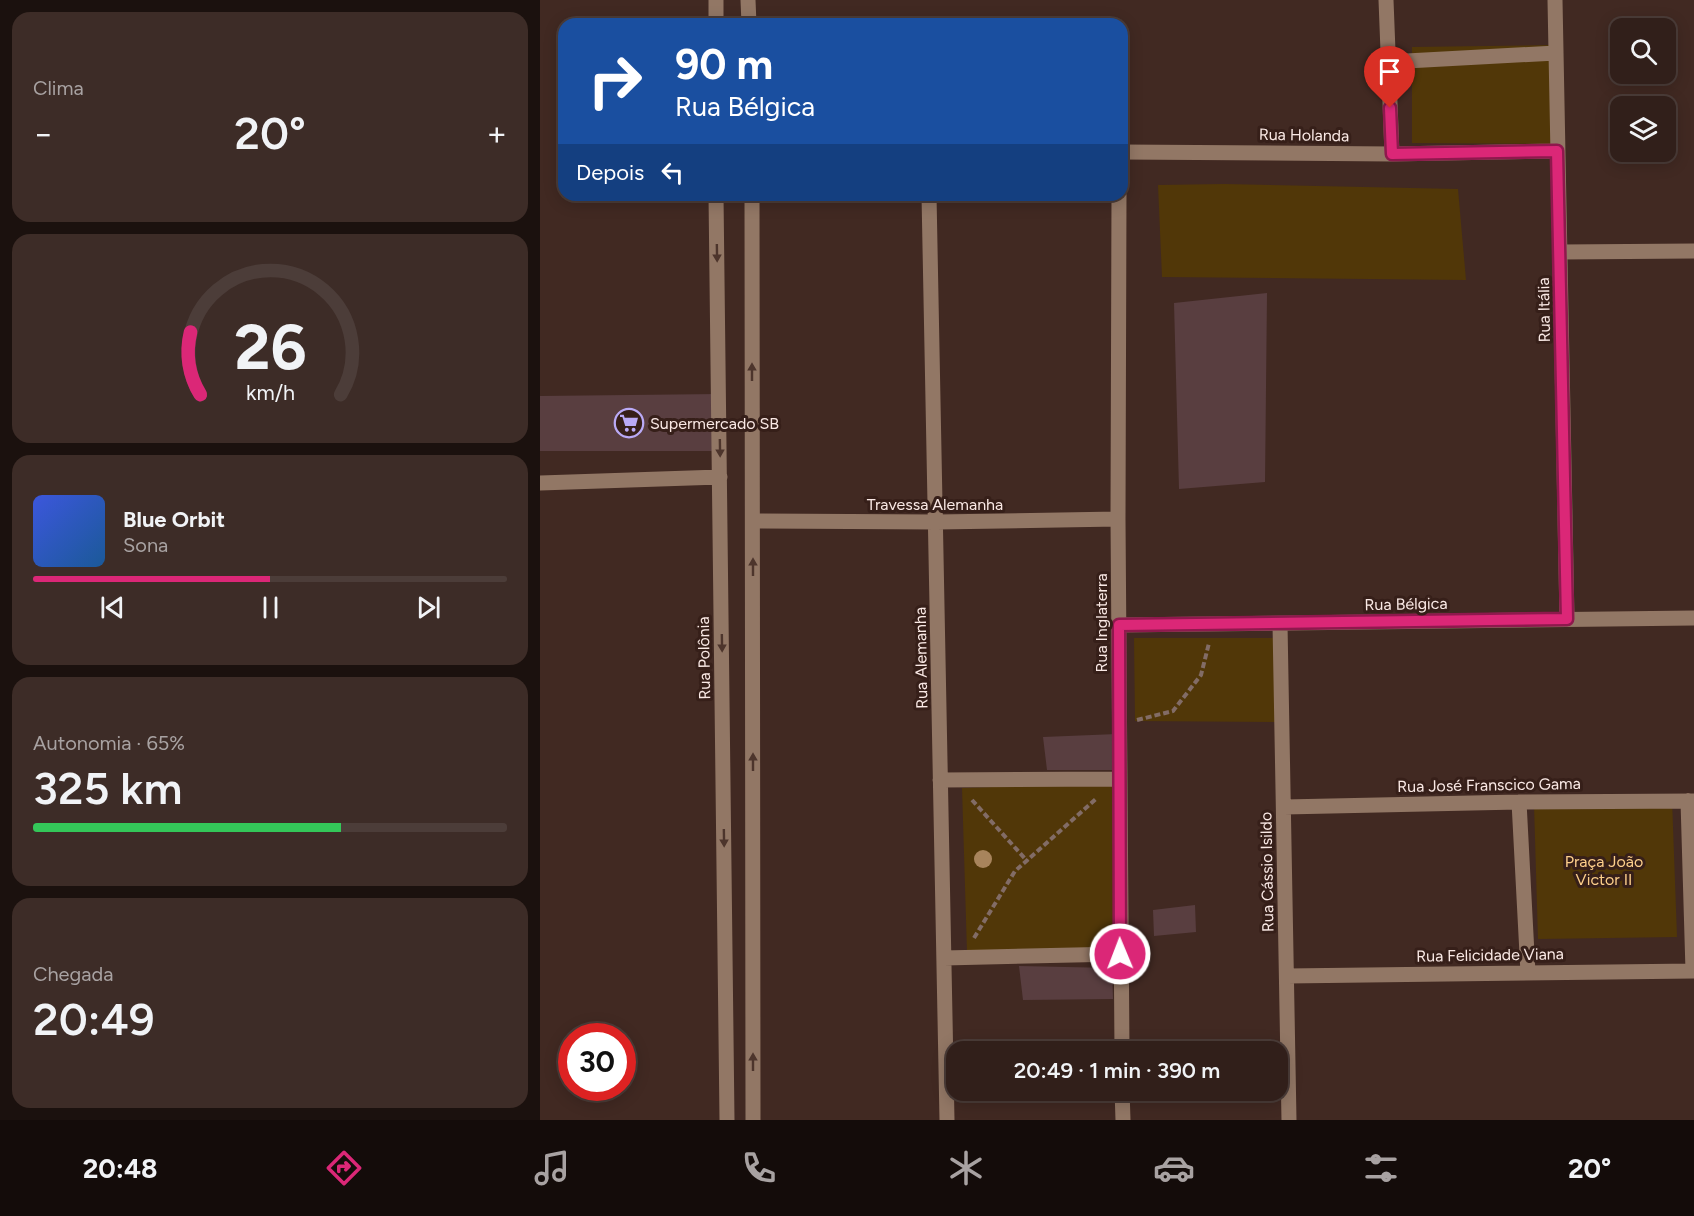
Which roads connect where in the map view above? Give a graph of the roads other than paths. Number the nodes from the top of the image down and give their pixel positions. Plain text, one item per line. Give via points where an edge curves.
1 (716, 0) edge
2 (748, 0) edge
3 (1386, 0) edge
4 (1556, 0) edge
5 (716, 18) edge
6 (749, 18) edge
7 (1556, 53) junction
8 (1388, 62) junction
9 (1557, 151) junction
10 (1128, 152) edge
11 (1392, 154) junction
12 (716, 201) edge
13 (752, 201) edge
14 (929, 201) edge
15 (1119, 201) edge
16 (1694, 251) edge
17 (1561, 252) junction
18 (720, 477) junction
19 (540, 483) edge
20 (1118, 519) junction
21 (753, 521) junction
22 (937, 522) junction
23 (1694, 618) edge
24 (1567, 619) junction
25 (1280, 624) junction
26 (1119, 625) junction
27 (1119, 779) junction
28 (940, 780) junction
29 (1691, 801) edge
30 (1520, 802) junction
31 (1284, 807) junction
32 (1120, 954) junction
33 (944, 958) junction
34 (1694, 971) edge
35 (1528, 973) junction
36 (1287, 976) junction
37 (1122, 1041) edge
38 (1122, 1101) edge
39 (727, 1120) edge
40 (753, 1120) edge
41 (947, 1120) edge
42 (1123, 1120) edge
43 (1289, 1120) edge

1 - 5 street
2 - 6 street
3 - 8 street
4 - 7 street, Rua Itália
7 - 8 street
7 - 9 street, Rua Itália
8 - 11 street
9 - 11 street, Rua Holanda
9 - 17 street, Rua Itália
10 - 11 street, Rua Holanda
12 -> 18 street, Rua Polônia
21 -> 13 street
14 - 22 street, Rua Alemanha
15 - 20 street, Rua Inglaterra
16 - 17 street
17 - 24 street, Rua Itália
18 - 19 street
18 -> 39 street, Rua Polônia
20 - 22 street, Travessa Alemanha
20 - 26 street, Rua Inglaterra
21 - 22 street, Travessa Alemanha
40 -> 21 street
22 - 28 street, Rua Alemanha
23 - 24 street, Rua Bélgica
24 - 25 street, Rua Bélgica
25 - 26 street, Rua Bélgica
25 - 31 street, Rua Cássio Isildo
26 - 27 street, Rua Inglaterra
27 - 28 street
27 - 32 street, Rua Inglaterra
28 - 33 street, Rua Alemanha
29 - 30 street, Rua José Franscico Gama
29 - 34 street
30 - 31 street, Rua José Franscico Gama
30 - 35 street
31 - 36 street, Rua Cássio Isildo
32 - 33 street
32 - 37 street, Rua Inglaterra
33 - 41 street, Rua Alemanha
34 - 35 street, Rua Felicidade Viana
35 - 36 street, Rua Felicidade Viana
36 - 43 street, Rua Cássio Isildo
38 - 42 street

